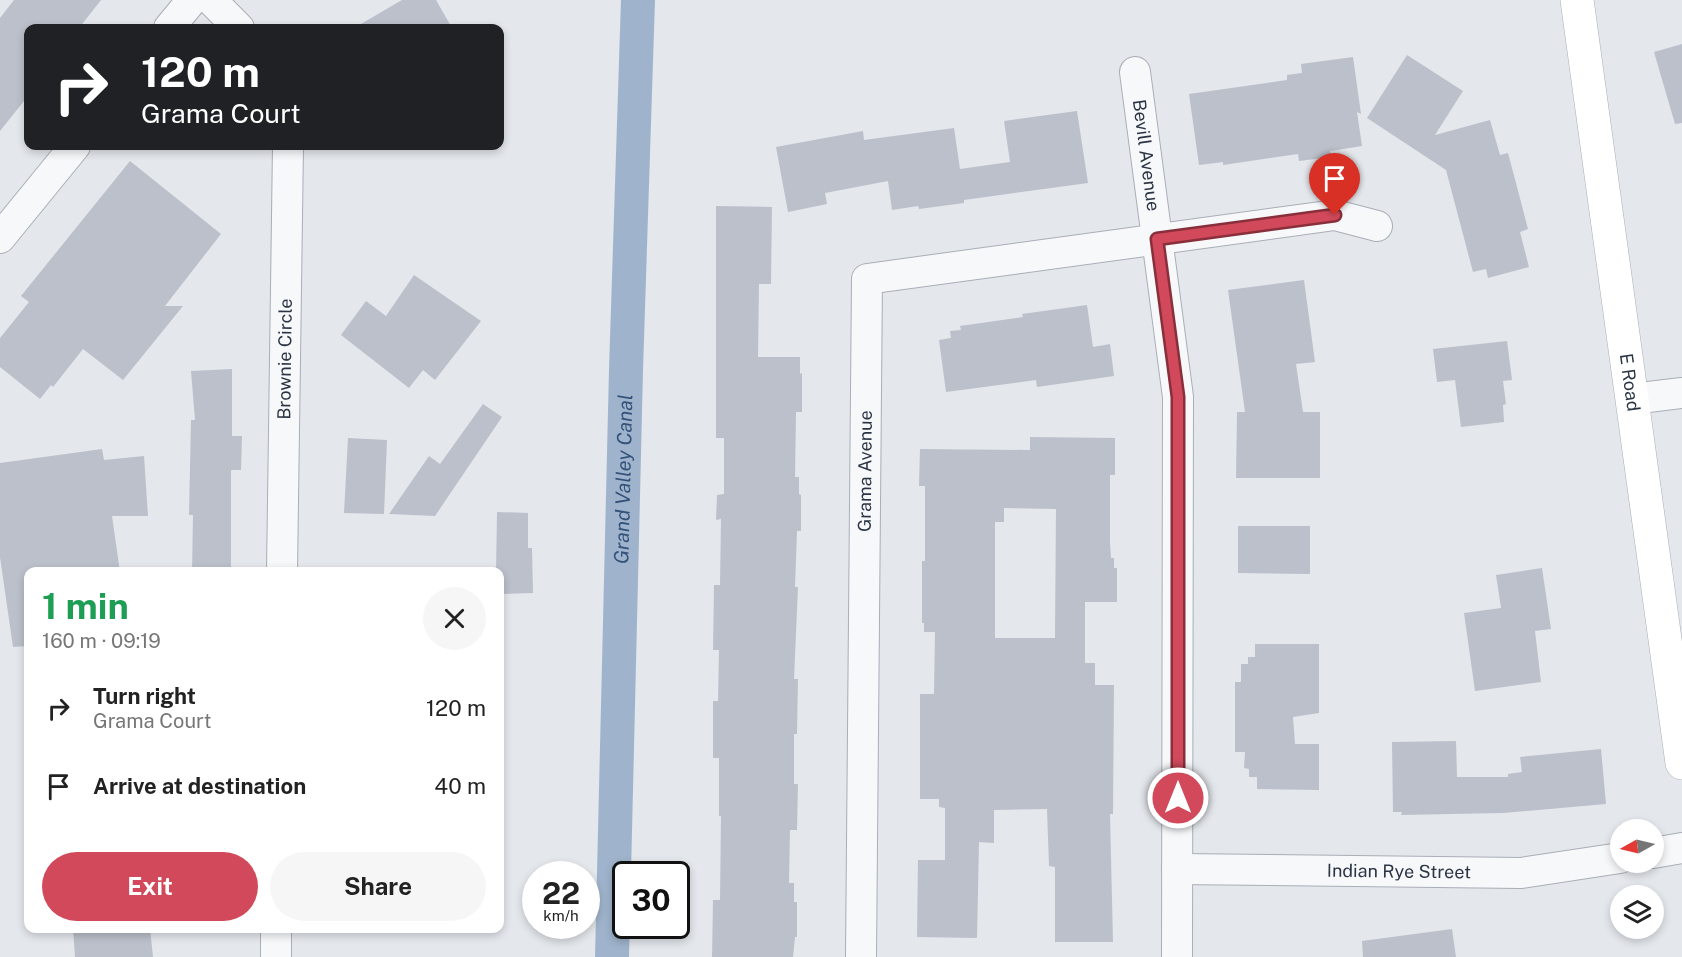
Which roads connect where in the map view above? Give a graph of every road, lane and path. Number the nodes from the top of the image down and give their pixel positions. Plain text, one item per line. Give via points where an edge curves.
1 (192, 0) edge
2 (210, 0) edge
3 (1577, 0) edge
4 (172, 24) edge
5 (236, 24) edge
6 (1135, 72) dead end
7 (72, 150) edge
8 (288, 150) edge
9 (1377, 226) dead end
10 (0, 238) edge
11 (1157, 239) junction
12 (1682, 393) edge
13 (1632, 399) junction
14 (282, 567) edge
15 (1682, 763) edge
16 (1682, 848) edge
17 (1664, 851) edge
18 (1610, 860) edge
19 (1177, 869) junction
20 (276, 933) edge
21 (276, 957) edge
22 (861, 957) edge
23 (1177, 957) edge

1 - 4 street
2 - 5 street
3 - 13 street, E Road
6 - 11 street, Bevill Avenue
7 - 10 street
8 - 14 street, Brownie Circle
9 - 11 street via 1335,215
11 - 19 street, Bevill Avenue via 1178,397
11 - 22 street, Grama Avenue via 867,279
12 - 13 street
13 - 15 street, E Road
16 - 17 street
18 - 19 street, Indian Rye Street via 1521,873
19 - 23 street, Bevill Avenue
20 - 21 street

